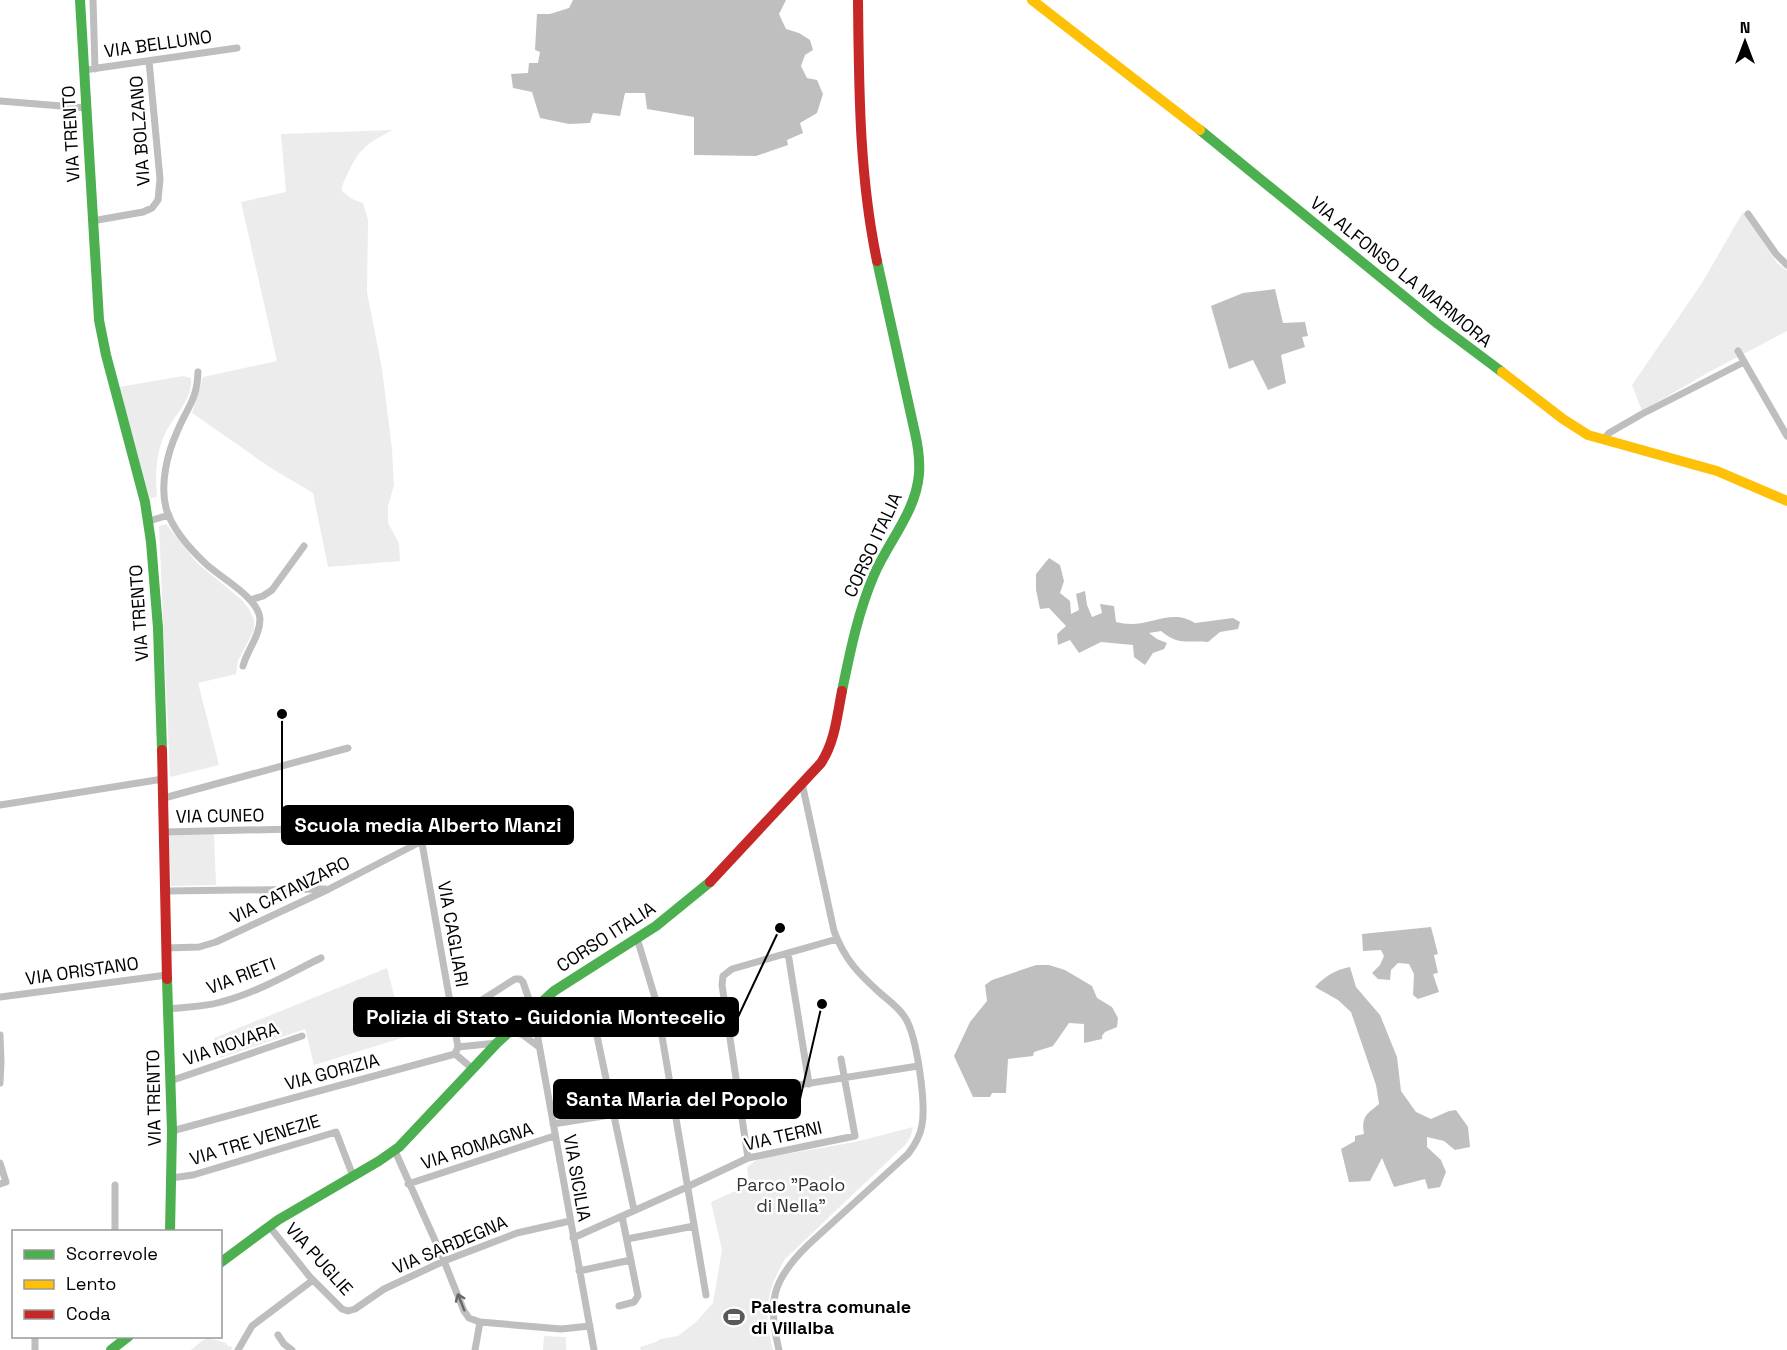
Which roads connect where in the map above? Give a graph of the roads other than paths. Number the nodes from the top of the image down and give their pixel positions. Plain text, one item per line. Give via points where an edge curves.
1 (80, 0) edge
2 (93, 0) edge
3 (858, 0) edge
4 (1032, 0) edge
5 (237, 48) dead end
6 (149, 61) junction
7 (89, 70) junction
8 (0, 101) edge
9 (86, 108) junction
10 (1749, 214) dead end
11 (92, 221) junction
12 (1787, 265) edge
13 (1738, 351) dead end
14 (1744, 362) junction
15 (198, 372) dead end
16 (1787, 436) edge
17 (1603, 440) junction
18 (1787, 501) edge
19 (169, 514) junction
20 (149, 521) junction
21 (304, 546) dead end
22 (250, 600) junction
23 (243, 666) dead end
24 (348, 748) dead end
25 (163, 779) junction
26 (802, 783) junction
27 (164, 798) junction
28 (0, 805) edge
29 (419, 826) joint
30 (165, 832) junction
31 (422, 841) junction
32 (329, 889) junction
33 (166, 891) junction
34 (637, 938) junction
35 (837, 939) junction
36 (166, 948) junction
37 (788, 953) junction
38 (321, 958) dead end
39 (167, 975) junction
40 (0, 997) edge
41 (169, 1009) junction
42 (451, 1011) junction
43 (532, 1011) junction
44 (594, 1022) dead end
45 (510, 1031) junction
46 (0, 1035) edge
47 (302, 1035) dead end
48 (497, 1043) junction
49 (539, 1047) junction
50 (456, 1051) junction
51 (841, 1059) dead end
52 (918, 1066) junction
53 (473, 1068) junction
54 (844, 1079) junction
55 (170, 1081) junction
56 (0, 1083) edge
57 (809, 1084) junction
58 (738, 1095) junction
59 (674, 1105) junction
60 (614, 1114) junction
61 (553, 1124) junction
62 (172, 1131) junction
63 (554, 1136) junction
64 (394, 1151) junction
65 (748, 1158) junction
66 (0, 1163) edge
67 (353, 1176) junction
68 (171, 1178) junction
69 (3, 1183) edge
70 (408, 1184) junction
71 (115, 1185) dead end
72 (687, 1187) junction
73 (634, 1210) junction
74 (622, 1216) junction
75 (570, 1221) junction
76 (269, 1226) junction
77 (694, 1227) junction
78 (115, 1230) edge
79 (170, 1230) edge
80 (573, 1238) junction
81 (627, 1239) junction
82 (631, 1260) junction
83 (222, 1261) edge
84 (444, 1261) junction
85 (579, 1271) junction
86 (313, 1280) junction
87 (706, 1295) dead end
88 (619, 1306) dead end
89 (348, 1311) joint
90 (480, 1322) junction
91 (590, 1326) junction
92 (278, 1335) dead end
93 (238, 1350) edge
94 (292, 1350) edge
95 (475, 1350) edge
96 (594, 1350) edge
97 (779, 1350) edge

1 - 7 street, VIA TRENTO
2 - 7 street
3 - 26 street, CORSO ITALIA via 867,201 915,435 919,476 912,504 883,556 862,606 829,751
4 - 17 street, VIA ALFONSO LA MARMORA via 1192,123 1438,324 1563,419
5 - 6 street, VIA BELLUNO
6 - 7 street, VIA BELLUNO
6 - 11 street, VIA BOLZANO via 160,179 158,200 144,212
7 - 9 street, VIA TRENTO
8 - 9 street
9 - 11 street, VIA TRENTO
10 - 12 street
11 - 20 street, VIA TRENTO via 101,331
13 - 14 street
14 - 16 street
14 - 17 street via 1642,414
15 - 19 street via 195,396 167,462 165,492
17 - 18 street, VIA ALFONSO LA MARMORA via 1717,471
19 - 20 street
19 - 22 street via 194,552
20 - 25 street, VIA TRENTO via 158,628
21 - 22 street via 272,590
22 - 23 street via 258,611 259,626
24 - 27 street
25 - 27 street, VIA TRENTO
25 - 28 street
26 - 34 street, CORSO ITALIA via 715,877
26 - 35 street
27 - 30 street, VIA TRENTO
29 - 30 street, VIA CUNEO
29 - 31 street, VIA CAGLIARI
30 - 33 street, VIA TRENTO
31 - 32 street, VIA CATANZARO
31 - 42 street, VIA CAGLIARI
32 - 33 street
32 - 36 street, VIA CATANZARO via 216,942
33 - 36 street, VIA TRENTO
34 - 43 street, CORSO ITALIA via 561,985
34 - 59 street via 656,1001
35 - 37 street
35 - 52 street via 855,971 905,1018
36 - 39 street, VIA TRENTO
37 - 57 street
37 - 58 street via 729,970 723,976
38 - 41 street, VIA RIETI via 228,1000
39 - 40 street, VIA ORISTANO
39 - 41 street, VIA TRENTO
41 - 55 street, VIA TRENTO
42 - 43 street, VIA SICILIA via 482,1000 518,978 523,982
42 - 50 street, VIA CAGLIARI
43 - 45 street, CORSO ITALIA
43 - 49 street, VIA SICILIA
44 - 60 street
45 - 48 street, CORSO ITALIA
45 - 49 street
46 - 56 street
47 - 55 street, VIA NOVARA
48 - 50 street, VIA GORIZIA
48 - 53 street, CORSO ITALIA
49 - 61 street, VIA SICILIA
50 - 53 street
50 - 62 street, VIA GORIZIA
51 - 54 street
52 - 54 street, VIA ROMAGNA
52 - 97 street via 923,1114 916,1142 900,1163 787,1267 772,1307
53 - 64 street, CORSO ITALIA
54 - 57 street, VIA ROMAGNA
54 - 65 street, VIA TERNI via 855,1136
55 - 62 street, VIA TRENTO
57 - 58 street, VIA ROMAGNA
58 - 59 street, VIA ROMAGNA
58 - 65 street
59 - 60 street, VIA ROMAGNA
59 - 72 street
60 - 61 street, VIA ROMAGNA
60 - 73 street
61 - 63 street, VIA SICILIA
62 - 68 street, VIA TRENTO
63 - 70 street, VIA ROMAGNA
63 - 75 street, VIA SICILIA
64 - 67 street, CORSO ITALIA
64 - 70 street
65 - 72 street, VIA TERNI
66 - 69 street
67 - 68 street, VIA TRE VENEZIE via 336,1132 193,1175
67 - 76 street, CORSO ITALIA
68 - 79 street, VIA TRENTO
70 - 84 street
71 - 78 street
72 - 73 street, VIA TERNI
72 - 77 street
73 - 74 street, VIA TERNI
74 - 80 street, VIA TERNI
74 - 81 street
75 - 80 street, VIA SICILIA
75 - 84 street, VIA SARDEGNA via 517,1233
76 - 83 street, CORSO ITALIA
76 - 86 street, VIA PUGLIE
77 - 81 street
77 - 87 street
80 - 85 street, VIA SICILIA
81 - 82 street
82 - 85 street
82 - 88 street via 638,1298
84 - 89 street, VIA SARDEGNA
90 -> 84 street via 465,1313
85 - 91 street, VIA SICILIA
86 - 89 street, VIA PUGLIE
86 - 93 street via 252,1326
90 - 91 street via 561,1329
90 - 95 street
91 - 96 street, VIA SICILIA
92 - 94 street

